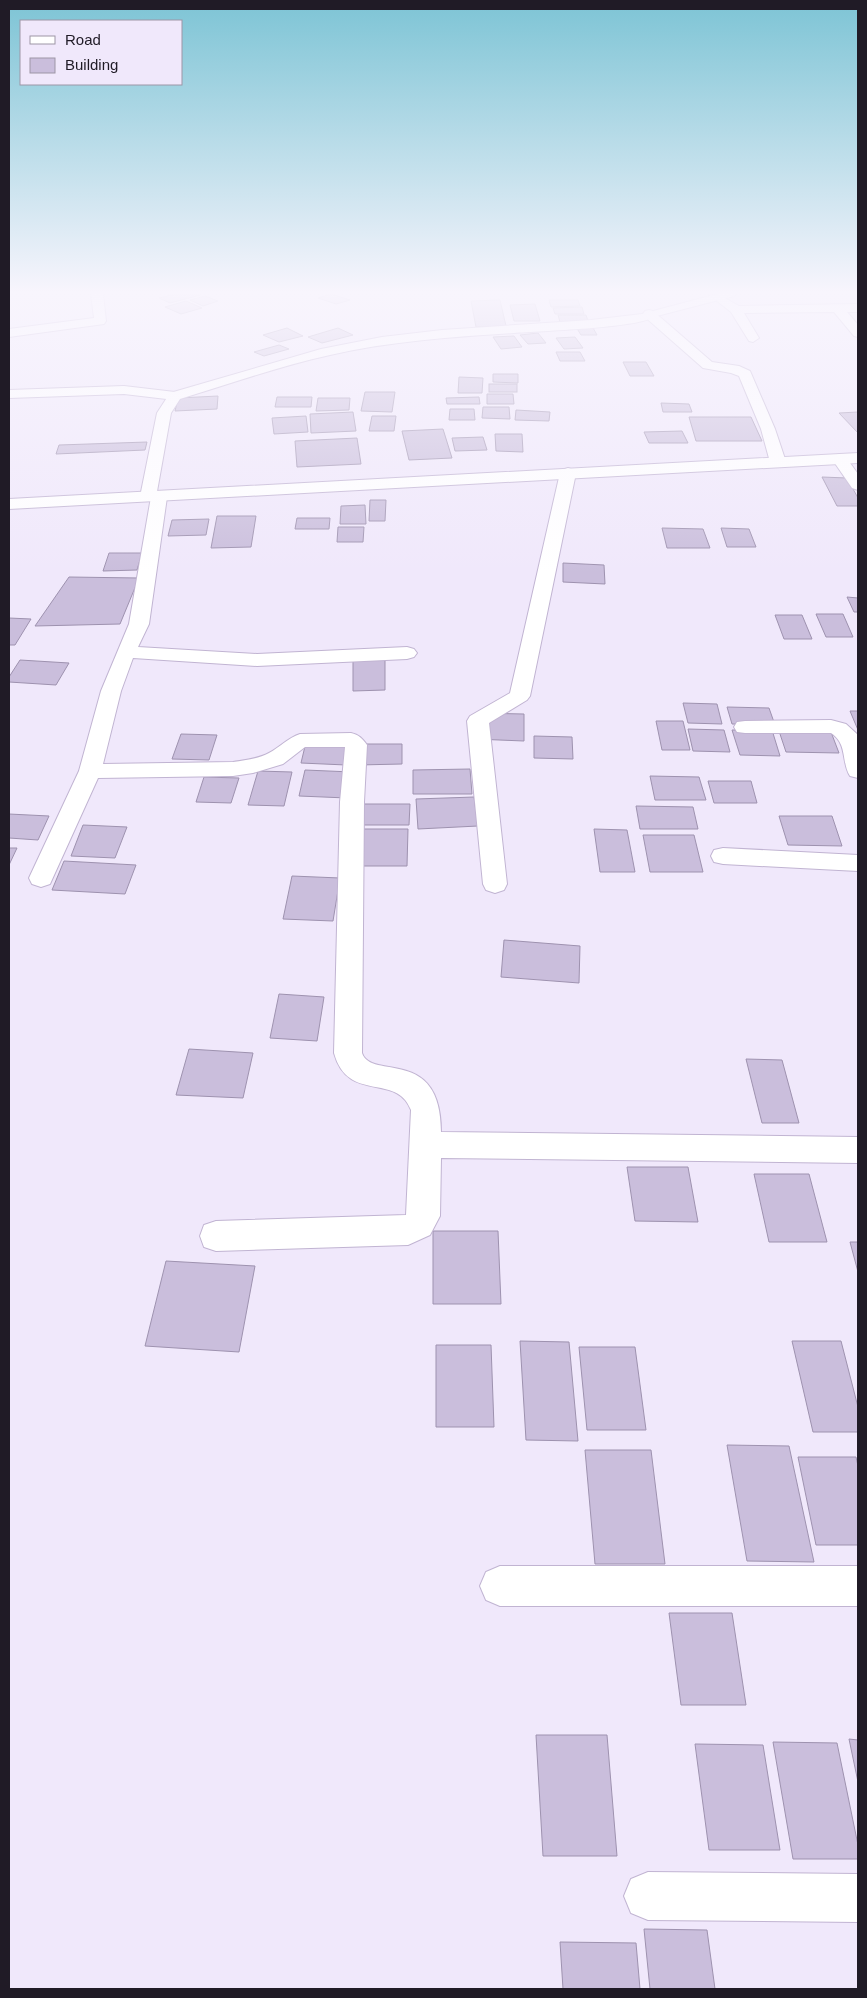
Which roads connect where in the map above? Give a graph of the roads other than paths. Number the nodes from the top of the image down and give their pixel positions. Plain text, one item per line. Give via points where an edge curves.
1 (205, 387) edge
2 (751, 387) edge
3 (9, 394) edge
4 (175, 396) junction
5 (858, 458) edge
6 (840, 459) junction
7 (778, 462) junction
8 (568, 472) junction
9 (858, 486) edge
10 (153, 497) junction
11 (9, 504) edge
12 (126, 652) junction
13 (407, 652) dead end
14 (745, 727) dead end
15 (90, 771) junction
16 (858, 771) edge
17 (723, 856) dead end
18 (858, 864) edge
19 (41, 878) dead end
20 (495, 884) dead end
21 (426, 1145) junction
22 (858, 1150) edge
23 (216, 1236) dead end
24 (500, 1586) dead end
25 (858, 1586) edge
26 (648, 1896) dead end
27 (858, 1898) edge

1 - 4 main road
2 - 7 main road
3 - 4 main road via 124,390
4 - 10 main road via 164,413
5 - 6 main road
6 - 7 main road
6 - 9 main road
7 - 8 main road
8 - 10 main road
8 - 20 main road via 520,696 478,721
10 - 11 main road
10 - 12 main road via 139,624
12 - 13 main road via 257,660
12 - 15 main road via 111,691
14 - 16 main road via 840,728 848,733
15 - 19 main road
15 - 21 main road via 233,769 275,759 307,739 354,742 348,1052 352,1064 361,1071 402,1081 416,1088 424,1097
17 - 18 main road
21 - 22 main road
21 - 23 main road via 424,1216 418,1226 408,1230
24 - 25 main road
26 - 27 main road

